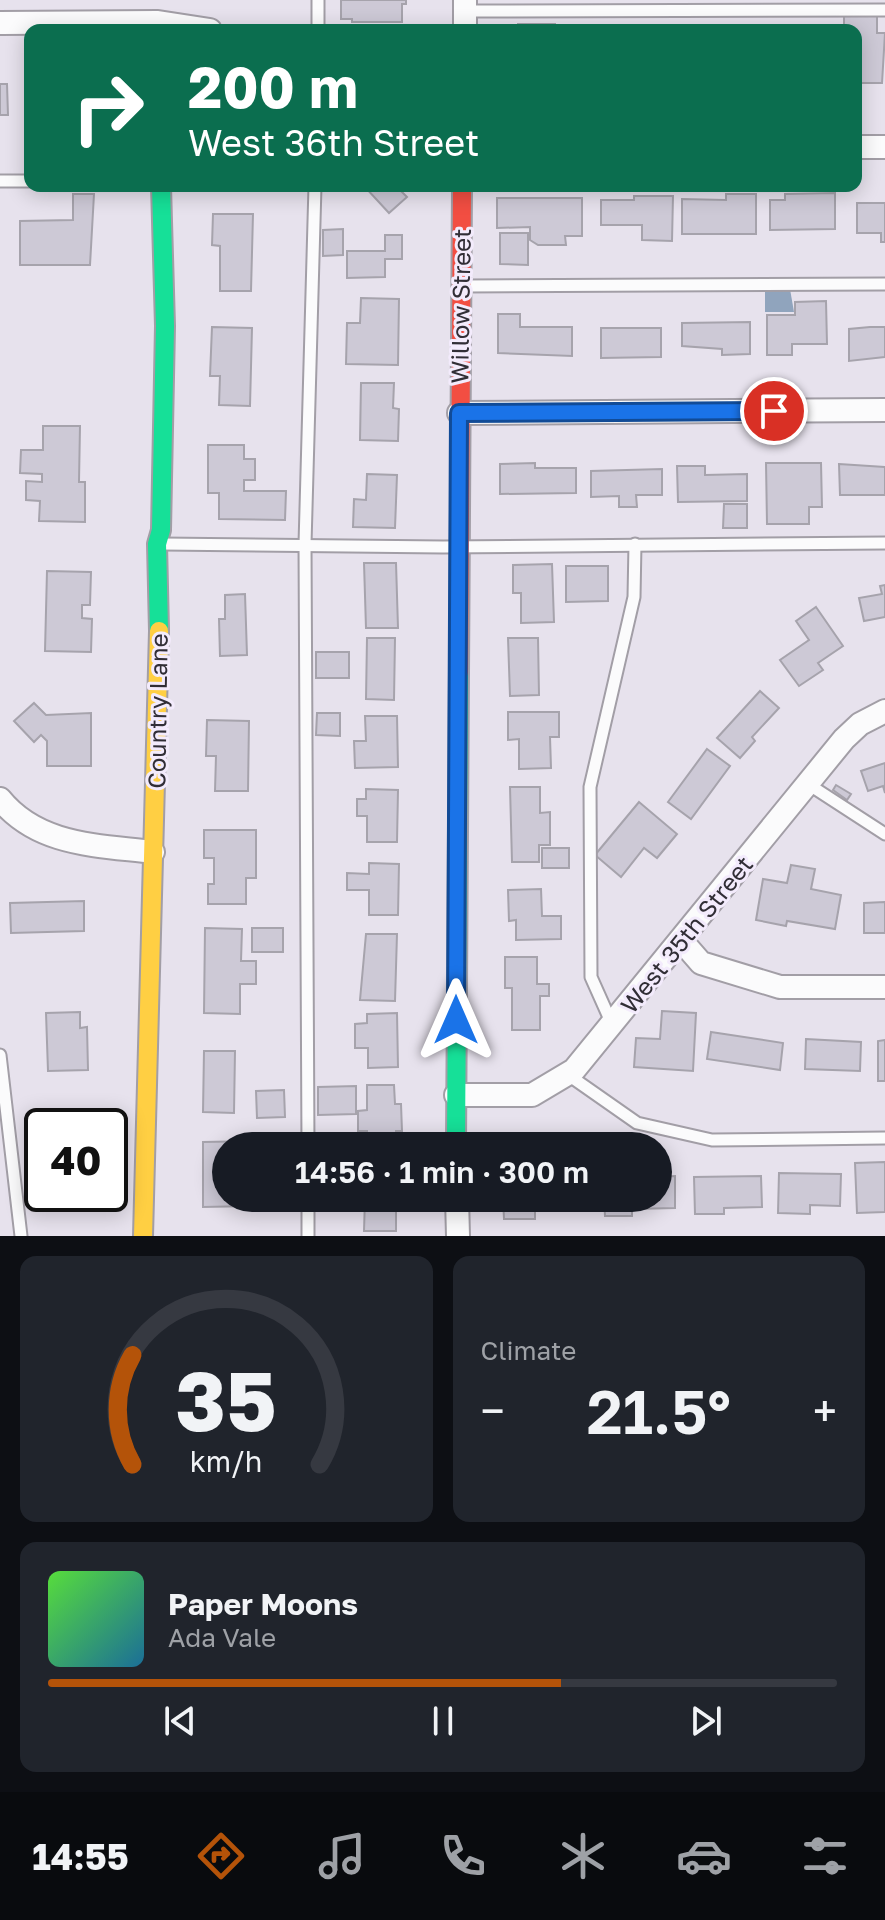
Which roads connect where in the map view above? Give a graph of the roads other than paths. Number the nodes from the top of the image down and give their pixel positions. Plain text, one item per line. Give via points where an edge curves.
1 (318, 0) edge
2 (885, 10) edge
3 (465, 14) edge
4 (0, 23) edge
5 (53, 24) edge
6 (318, 24) edge
7 (862, 147) edge
8 (885, 147) edge
9 (0, 181) edge
10 (24, 181) edge
11 (161, 192) edge
12 (315, 192) edge
13 (462, 192) edge
14 (885, 284) edge
15 (460, 286) junction
16 (885, 410) edge
17 (459, 413) junction
18 (885, 543) edge
19 (157, 544) junction
20 (305, 544) junction
21 (635, 544) junction
22 (459, 546) junction
23 (885, 711) edge
24 (808, 784) junction
25 (0, 799) edge
26 (885, 834) edge
27 (153, 852) junction
28 (681, 940) junction
29 (885, 987) edge
30 (612, 1024) junction
31 (0, 1055) edge
32 (567, 1074) junction
33 (456, 1095) junction
34 (308, 1132) edge
35 (456, 1132) edge
36 (885, 1138) edge
37 (308, 1212) edge
38 (457, 1212) edge
39 (21, 1236) edge
40 (143, 1236) edge
41 (308, 1236) edge
42 (458, 1236) edge

1 - 6 lane
2 - 3 lane
4 - 5 street
7 - 8 street
9 - 10 lane
11 - 19 street, Country Lane via 165,326
12 - 20 lane
13 - 15 street, Willow Street
14 - 15 lane
15 - 17 street, Willow Street
16 - 17 street
17 - 22 street, Willow Street
18 - 21 lane
19 - 20 lane
19 - 27 street, Country Lane
20 - 22 lane
20 - 34 lane
21 - 22 lane
21 - 30 lane via 634,597 590,787 591,977
22 - 33 street, Willow Street
23 - 24 street, West 35th Street via 851,732
24 - 26 lane
24 - 28 street, West 35th Street
25 - 27 street via 12,814 48,836
27 - 40 street, Country Lane
28 - 29 street via 701,963 780,987
28 - 30 street, West 35th Street
30 - 32 street, West 35th Street
31 - 39 lane
32 - 33 street, West 35th Street via 532,1095
32 - 36 lane via 637,1123 712,1140
33 - 35 street, Willow Street
37 - 41 lane
38 - 42 street

